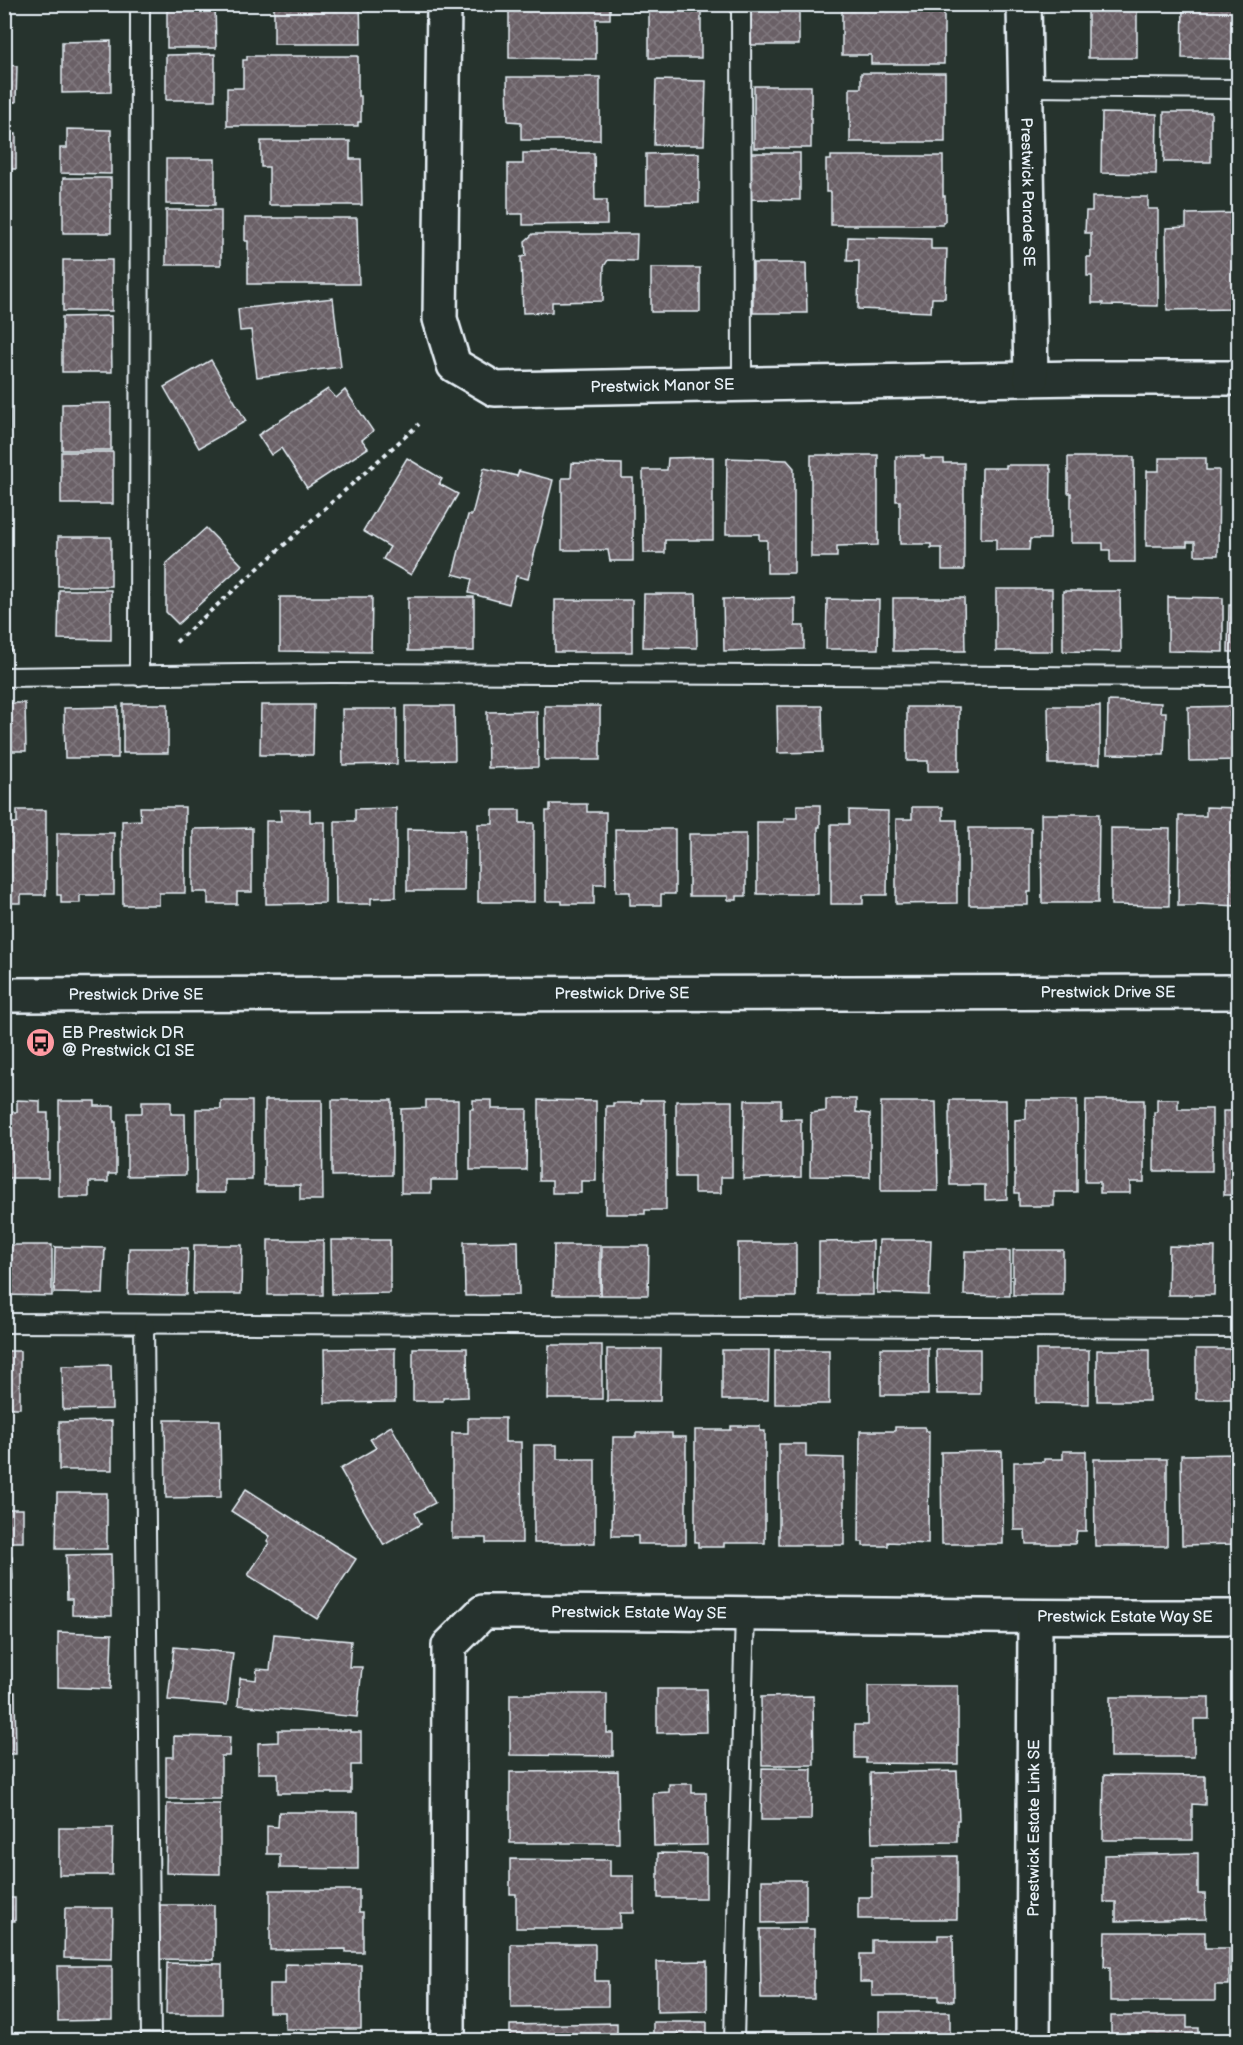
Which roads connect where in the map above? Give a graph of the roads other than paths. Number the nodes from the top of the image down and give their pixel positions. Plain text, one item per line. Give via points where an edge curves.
1 (140, 4) edge
2 (444, 4) edge
3 (741, 4) edge
4 (1024, 4) edge
5 (1027, 87) junction
6 (1239, 88) edge
7 (1239, 378) edge
8 (1032, 379) junction
9 (742, 385) junction
10 (139, 676) junction
11 (4, 677) edge
12 (1239, 677) edge
13 (1239, 992) edge
14 (4, 995) edge
15 (4, 1323) edge
16 (144, 1324) junction
17 (1239, 1328) edge
18 (744, 1612) junction
19 (1035, 1617) junction
20 (1239, 1617) edge
21 (151, 2040) edge
22 (448, 2040) edge
23 (734, 2040) edge
24 (1033, 2040) edge

1 - 10 lane
2 - 9 street, Prestwick Manor SE via 440,319 454,365 495,389
3 - 9 lane
4 - 5 street, Prestwick Parade SE
5 - 6 lane
5 - 8 street, Prestwick Parade SE
7 - 8 street, Prestwick Manor SE
8 - 9 street, Prestwick Manor SE
10 - 11 lane
10 - 12 lane via 343,673
13 - 14 street, Prestwick Drive SE
15 - 16 lane
16 - 17 lane
16 - 21 lane
18 - 19 street, Prestwick Estate Way SE
18 - 22 street, Prestwick Estate Way SE via 483,1612 449,1646
18 - 23 lane
19 - 20 street, Prestwick Estate Way SE
19 - 24 street, Prestwick Estate Link SE

